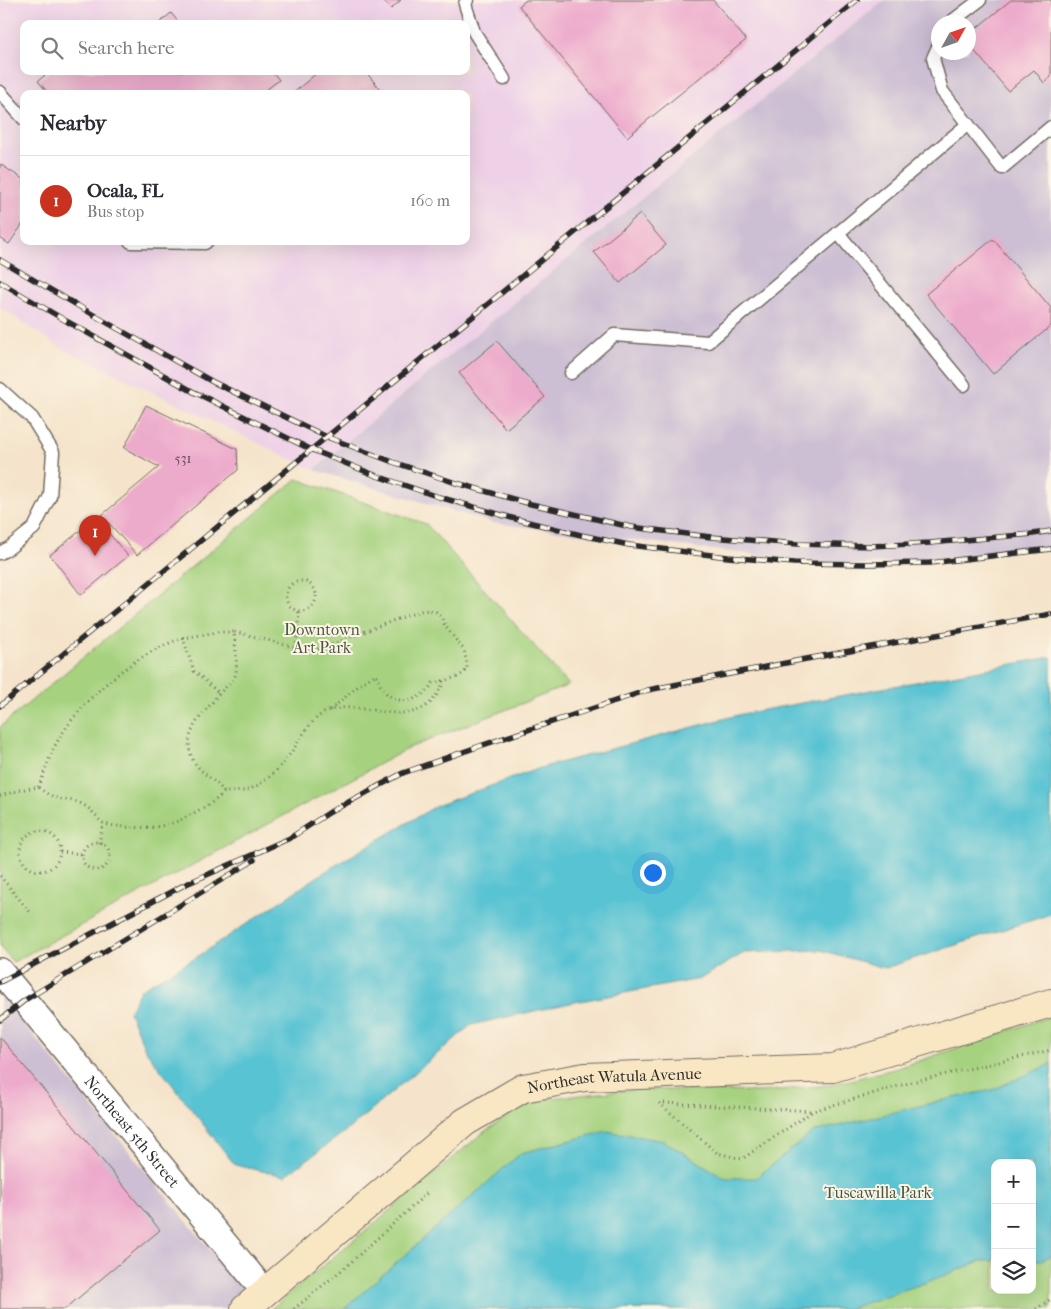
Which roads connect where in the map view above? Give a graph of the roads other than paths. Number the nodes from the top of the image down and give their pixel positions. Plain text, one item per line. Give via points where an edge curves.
1 (467, 0) edge
2 (980, 0) edge
3 (960, 15) edge
4 (934, 60) edge
5 (504, 79) dead end
6 (0, 92) edge
7 (20, 114) edge
8 (968, 124) junction
9 (1051, 127) edge
10 (838, 233) junction
11 (571, 373) dead end
12 (964, 385) dead end
13 (0, 389) edge
14 (0, 553) edge
15 (0, 971) edge
16 (1051, 1003) edge
17 (255, 1300) edge

1 - 5 lane via 465,4 474,32
2 - 3 lane
4 - 8 lane via 942,91
6 - 7 lane
8 - 9 lane via 1002,168
8 - 10 lane
10 - 11 lane via 708,342 614,335
10 - 12 lane
13 - 14 lane via 32,418 53,452 50,496 34,528
15 - 17 street, Northeast 5th Street
16 - 17 street, Northeast Watula Avenue via 833,1068 585,1077 523,1088 465,1122

